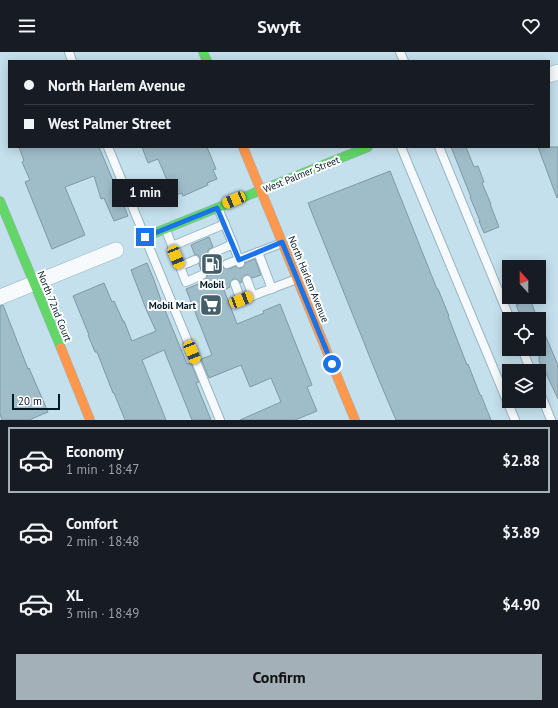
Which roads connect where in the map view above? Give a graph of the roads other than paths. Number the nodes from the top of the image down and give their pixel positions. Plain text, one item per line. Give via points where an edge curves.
1 (108, 148) edge
2 (243, 148) edge
3 (365, 148) edge
4 (401, 148) edge
5 (439, 148) edge
6 (260, 190) junction
7 (0, 201) edge
8 (217, 208) junction
9 (225, 224) junction
10 (166, 229) junction
11 (145, 237) junction
12 (282, 242) junction
13 (233, 244) junction
14 (172, 246) junction
15 (116, 250) dead end
16 (258, 252) junction
17 (213, 253) dead end
18 (195, 260) dead end
19 (240, 261) junction
20 (180, 266) junction
21 (227, 266) dead end
22 (202, 275) dead end
23 (297, 279) junction
24 (247, 280) dead end
25 (34, 283) junction
26 (235, 284) dead end
27 (272, 289) junction
28 (253, 296) junction
29 (0, 297) edge
30 (507, 312) edge
31 (546, 408) edge
32 (90, 420) edge
33 (220, 420) edge
34 (355, 420) edge
35 (515, 420) edge
36 (551, 420) edge

1 - 11 lane
2 - 6 street, North Harlem Avenue
3 - 6 street, West Palmer Street
4 - 35 lane
5 - 30 lane
6 - 8 street, West Palmer Street
6 - 12 street, North Harlem Avenue
7 - 25 street, North 72nd Court
8 - 9 lane
8 - 10 street, West Palmer Street
9 - 13 lane
9 - 14 lane
10 - 11 street, West Palmer Street
10 - 14 lane
11 - 33 lane
12 - 16 lane
12 - 23 street, North Harlem Avenue
13 - 17 lane
13 - 19 lane
14 - 20 lane
15 - 25 street
16 - 19 lane
16 - 27 lane
18 - 20 lane
19 - 21 lane
20 - 22 lane via 186,282
23 - 27 lane
23 - 34 street, North Harlem Avenue
24 - 28 lane
25 - 29 street
25 - 32 street, North 72nd Court
26 - 28 lane via 241,300
27 - 28 lane
31 - 36 lane

